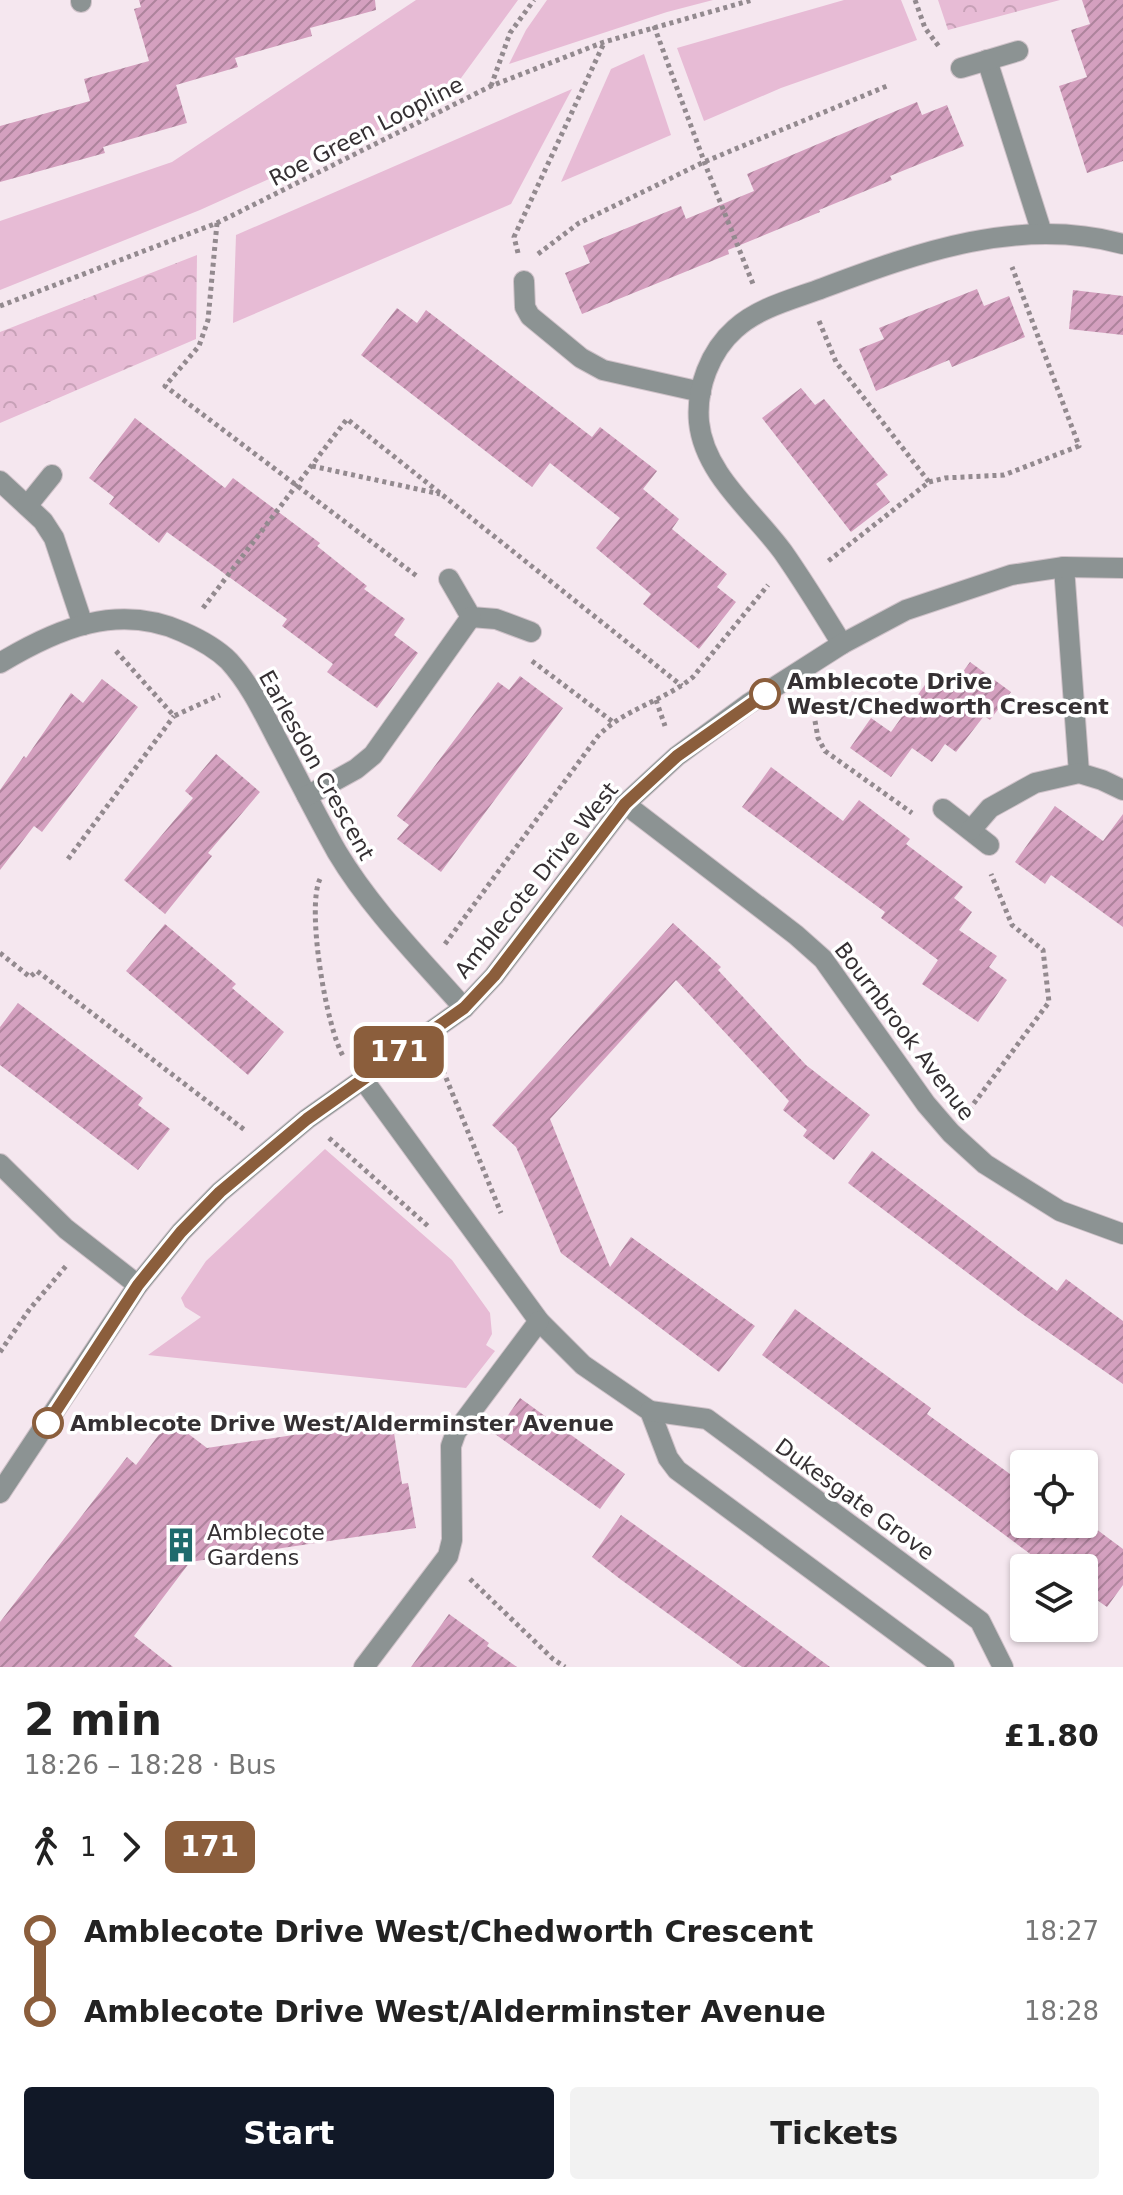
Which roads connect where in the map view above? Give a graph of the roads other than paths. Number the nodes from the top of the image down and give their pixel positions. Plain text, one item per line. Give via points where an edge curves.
1 (1018, 51) dead end
2 (987, 60) junction
3 (961, 68) road end
4 (1042, 233) junction
5 (1123, 244) edge
6 (522, 274) road end
7 (701, 392) junction
8 (52, 475) dead end
9 (0, 481) edge
10 (27, 506) junction
11 (1064, 567) junction
12 (1123, 568) edge
13 (449, 579) road end
14 (471, 617) junction
15 (87, 624) junction
16 (531, 632) road end
17 (842, 644) junction
18 (0, 663) edge
19 (1079, 773) junction
20 (1123, 790) edge
21 (307, 796) junction
22 (625, 804) junction
23 (943, 809) road end
24 (971, 830) junction
25 (989, 845) road end
26 (464, 1008) junction
27 (360, 1080) junction
28 (0, 1164) edge
29 (1123, 1234) edge
30 (138, 1285) junction
31 (539, 1321) junction
32 (650, 1411) junction
33 (0, 1493) edge
34 (364, 1667) edge
35 (944, 1667) edge
36 (1003, 1667) edge

1 - 2 street
2 - 3 street
2 - 4 street
4 - 5 street
4 - 7 street via 977,239 893,262 763,310 736,327 718,348
6 - 7 street via 530,316 581,358 603,370
7 - 17 street via 699,421 715,469 788,560
8 - 10 street
9 - 10 street
10 - 15 street via 54,538
11 - 12 street, Amblecote Drive West
11 - 17 street, Amblecote Drive West via 965,589 906,610
11 - 19 street
13 - 14 street
14 - 16 street via 496,619
14 - 21 street via 373,755
15 - 18 street, Earlesdon Crescent
15 - 21 street, Earlesdon Crescent via 124,617 161,622 228,659
17 - 22 street, Amblecote Drive West via 677,756
19 - 20 street
19 - 24 street via 1010,795
21 - 26 street, Earlesdon Crescent via 358,886
22 - 26 street, Amblecote Drive West
22 - 29 street, Bournbrook Avenue via 823,959 926,1104 985,1164 1060,1211
23 - 24 street
24 - 25 street
26 - 27 street, Amblecote Drive West
27 - 30 street, Amblecote Drive West via 220,1192
27 - 31 street, Dukesgate Grove
28 - 30 street via 66,1229
30 - 33 street, Amblecote Drive West
31 - 32 street, Dukesgate Grove via 583,1365
31 - 34 street via 456,1432 451,1446 448,1556
32 - 35 street via 677,1470
32 - 36 street, Dukesgate Grove via 707,1419 980,1621

